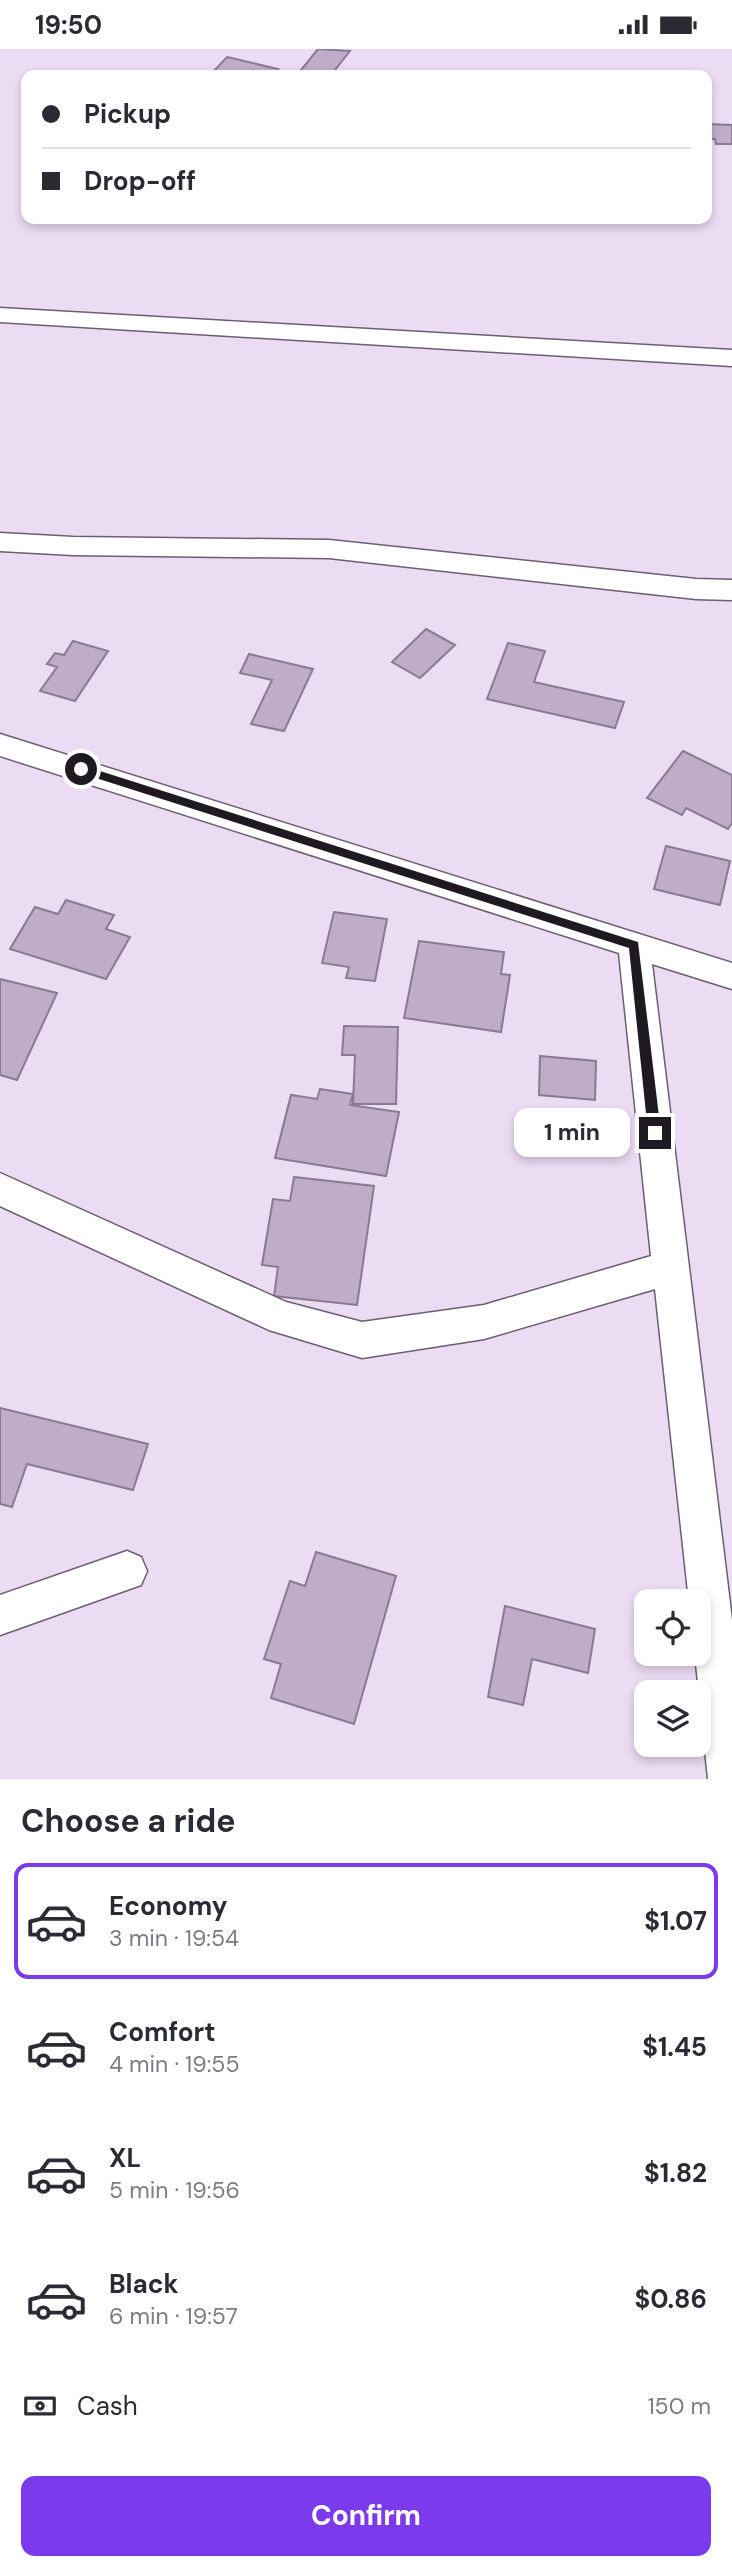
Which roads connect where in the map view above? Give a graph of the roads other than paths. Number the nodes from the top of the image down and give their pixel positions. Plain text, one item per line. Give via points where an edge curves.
1 (0, 315) edge
2 (732, 358) edge
3 (0, 542) edge
4 (732, 590) edge
5 (0, 745) edge
6 (634, 945) junction
7 (732, 976) edge
8 (0, 1189) edge
9 (669, 1268) junction
10 (127, 1571) dead end
11 (0, 1615) edge
12 (729, 1779) edge

1 - 2 street
3 - 4 street via 329,549
5 - 6 street
6 - 7 street
6 - 9 street
8 - 9 street via 282,1318 362,1340 484,1322
9 - 12 street
10 - 11 street

